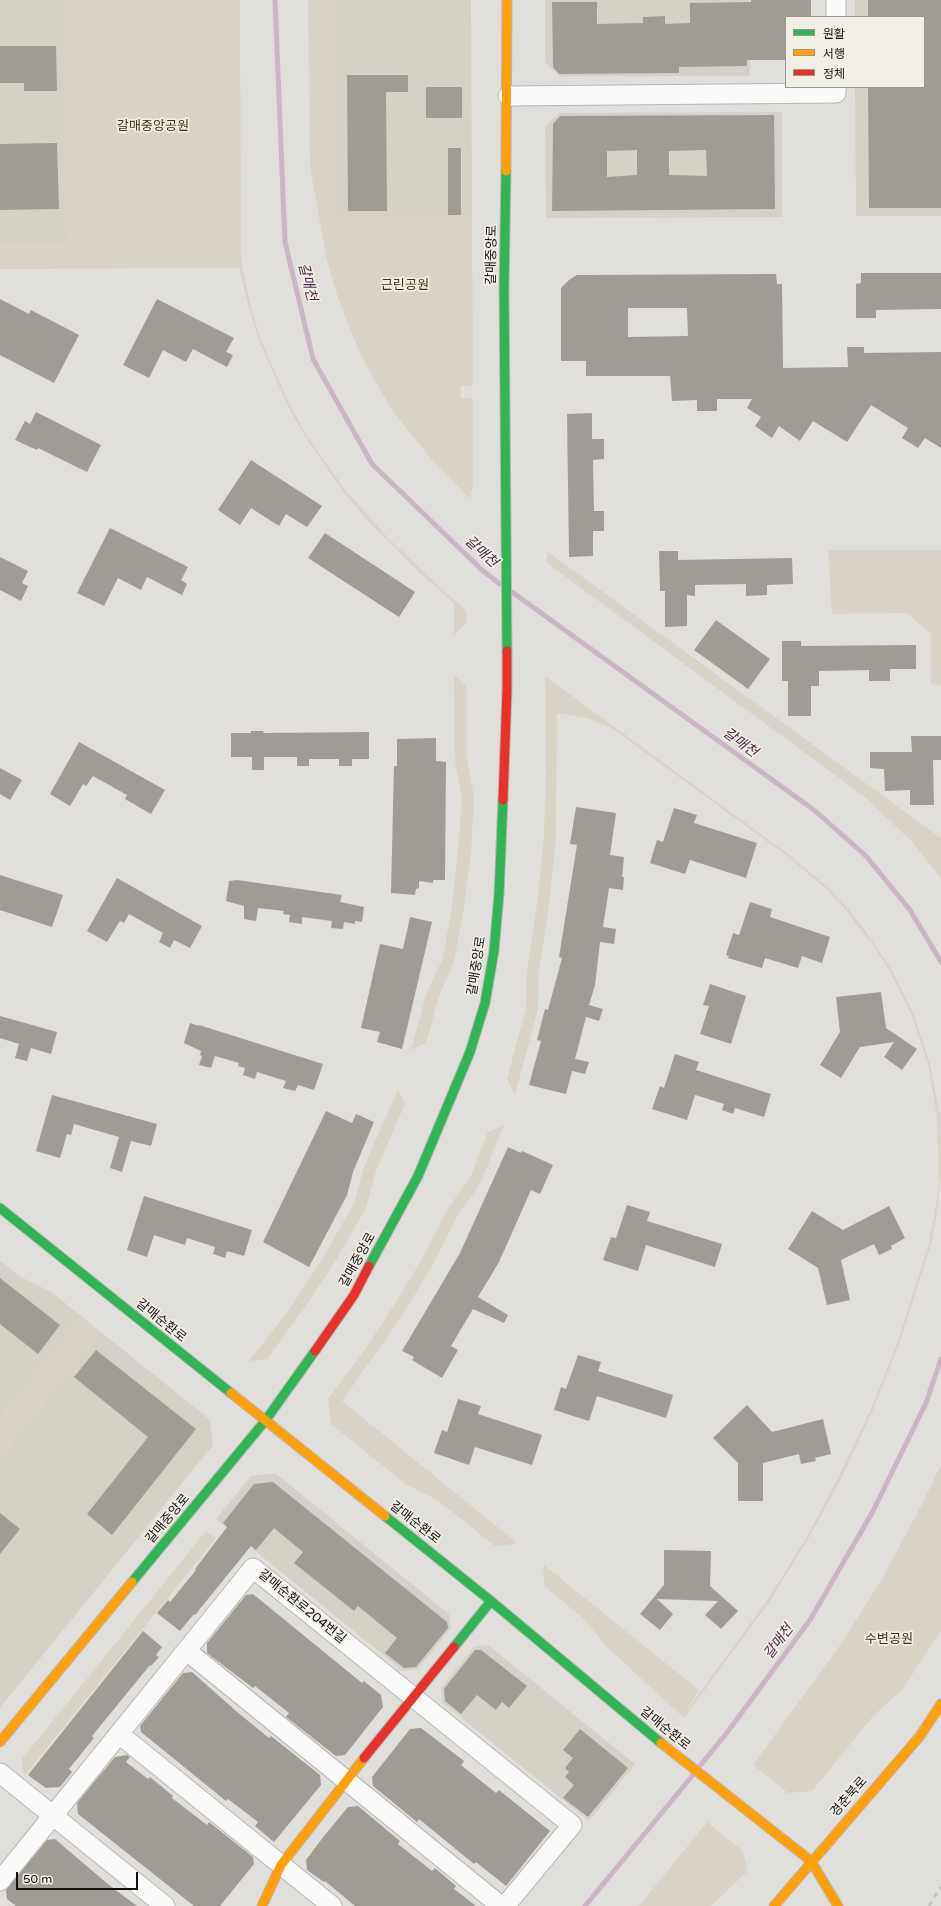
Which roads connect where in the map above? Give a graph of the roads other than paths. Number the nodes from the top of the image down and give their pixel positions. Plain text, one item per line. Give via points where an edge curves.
1 (507, 0) edge
2 (836, 0) edge
3 (836, 16) edge
4 (836, 88) edge
5 (508, 96) junction
6 (0, 1208) edge
7 (265, 1421) junction
8 (491, 1601) junction
9 (187, 1651) junction
10 (414, 1698) junction
11 (941, 1704) edge
12 (119, 1734) junction
13 (0, 1742) edge
14 (0, 1773) edge
15 (346, 1780) junction
16 (53, 1815) junction
17 (811, 1861) junction
18 (281, 1865) junction
19 (0, 1881) edge
20 (164, 1906) edge
21 (262, 1906) edge
22 (332, 1906) edge
23 (501, 1906) edge
24 (505, 1906) edge
25 (774, 1906) edge
26 (838, 1906) edge

1 - 5 street, 갈매중앙로
2 - 3 street
4 - 5 street via 836,93
5 - 7 street, 갈매중앙로 via 504,288 506,690 499,894 494,951 485,1003 470,1052 418,1176 354,1295
6 - 7 street, 갈매순환로
7 - 8 street, 갈매순환로
7 - 13 street, 갈매중앙로
8 - 10 street
8 - 17 street, 갈매순환로 via 664,1746
9 - 10 street, 갈매순환로204번길 via 253,1568
9 - 12 street, 갈매순환로204번길
9 - 15 street
10 - 15 street
10 - 24 street, 갈매순환로204번길 via 572,1825
11 - 17 street, 경춘북로 via 920,1736
12 - 16 street, 갈매순환로204번길
12 - 18 street
14 - 16 street
15 - 18 street
15 - 23 street
16 - 19 street, 갈매순환로204번길
16 - 20 street
17 - 25 street, 경춘북로
17 - 26 street
18 - 21 street
18 - 22 street

